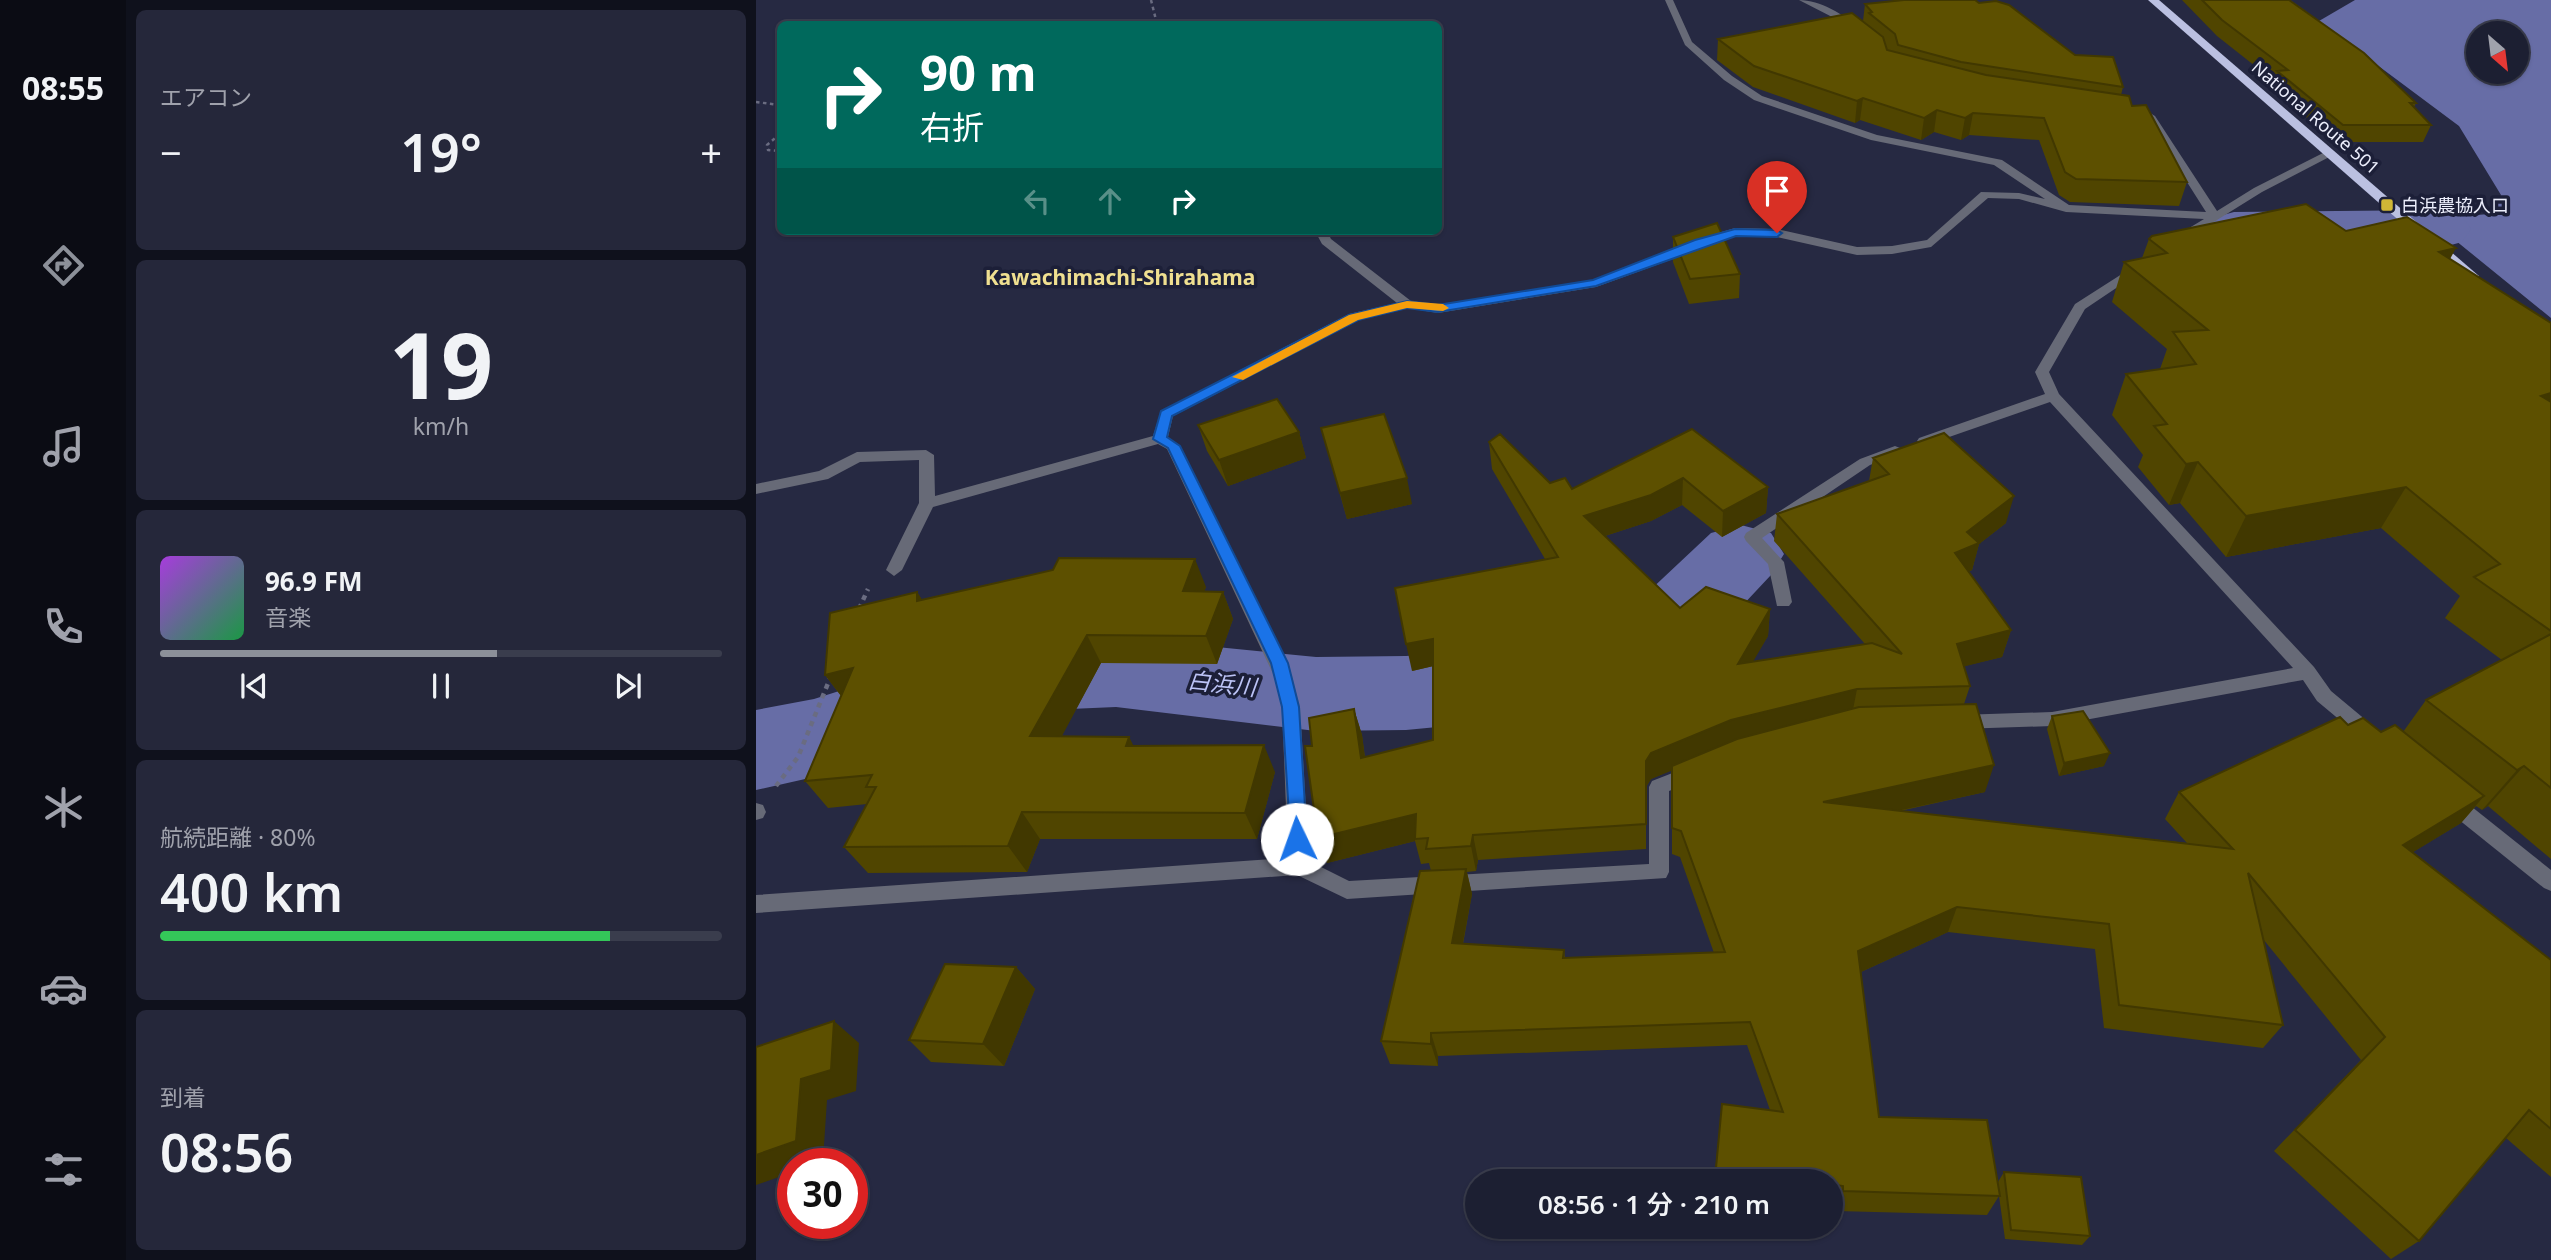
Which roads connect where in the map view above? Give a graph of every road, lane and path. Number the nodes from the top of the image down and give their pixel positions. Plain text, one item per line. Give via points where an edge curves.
1 (1152, 0) edge
2 (1669, 0) edge
3 (1803, 0) edge
4 (2153, 0) edge
5 (1156, 21) edge
6 (1860, 33) edge
7 (756, 102) edge
8 (777, 104) edge
9 (2138, 114) edge
10 (777, 137) edge
11 (777, 151) edge
12 (2329, 154) junction
13 (2066, 208) junction
14 (2214, 216) junction
15 (1323, 235) edge
16 (2169, 247) edge
17 (2147, 262) edge
18 (2483, 286) edge
19 (1407, 304) junction
20 (2053, 396) junction
21 (1160, 439) junction
22 (756, 489) edge
23 (927, 503) junction
24 (894, 570) joint
25 (1783, 602) dead end
26 (856, 615) edge
27 (836, 664) edge
28 (2308, 673) junction
29 (1932, 723) edge
30 (2383, 746) edge
31 (798, 757) dead end
32 (1707, 767) edge
33 (2433, 787) edge
34 (1298, 866) junction
35 (2551, 882) edge
36 (756, 904) edge

1 - 5 path
2 - 13 street via 1688,43 1758,98 1875,138 1998,162
3 - 6 street
4 - 12 highway, National Route 501
7 - 8 path
9 - 14 street via 2150,117
10 - 11 path via 767,145 768,150
12 - 14 street
12 - 18 highway, National Route 501
13 - 14 street
13 - 19 street via 2019,196 1985,194 1931,243 1857,251 1777,233 1735,233 1596,283 1438,309
14 - 16 street
15 - 19 street
17 - 20 street via 2080,307 2042,372
19 - 21 street via 1354,317 1166,414
20 - 25 street via 1865,462 1752,537 1776,562
20 - 28 street
21 - 23 street
21 - 34 street via 1173,446 1283,676 1291,707
22 - 23 street via 823,475 857,457 926,455
23 - 24 street
24 - 26 path via 866,590
27 - 31 path
28 - 29 street via 2052,719
28 - 30 street via 2324,696
32 - 34 street via 1659,787 1659,872 1347,890
33 - 35 street
34 - 36 street

